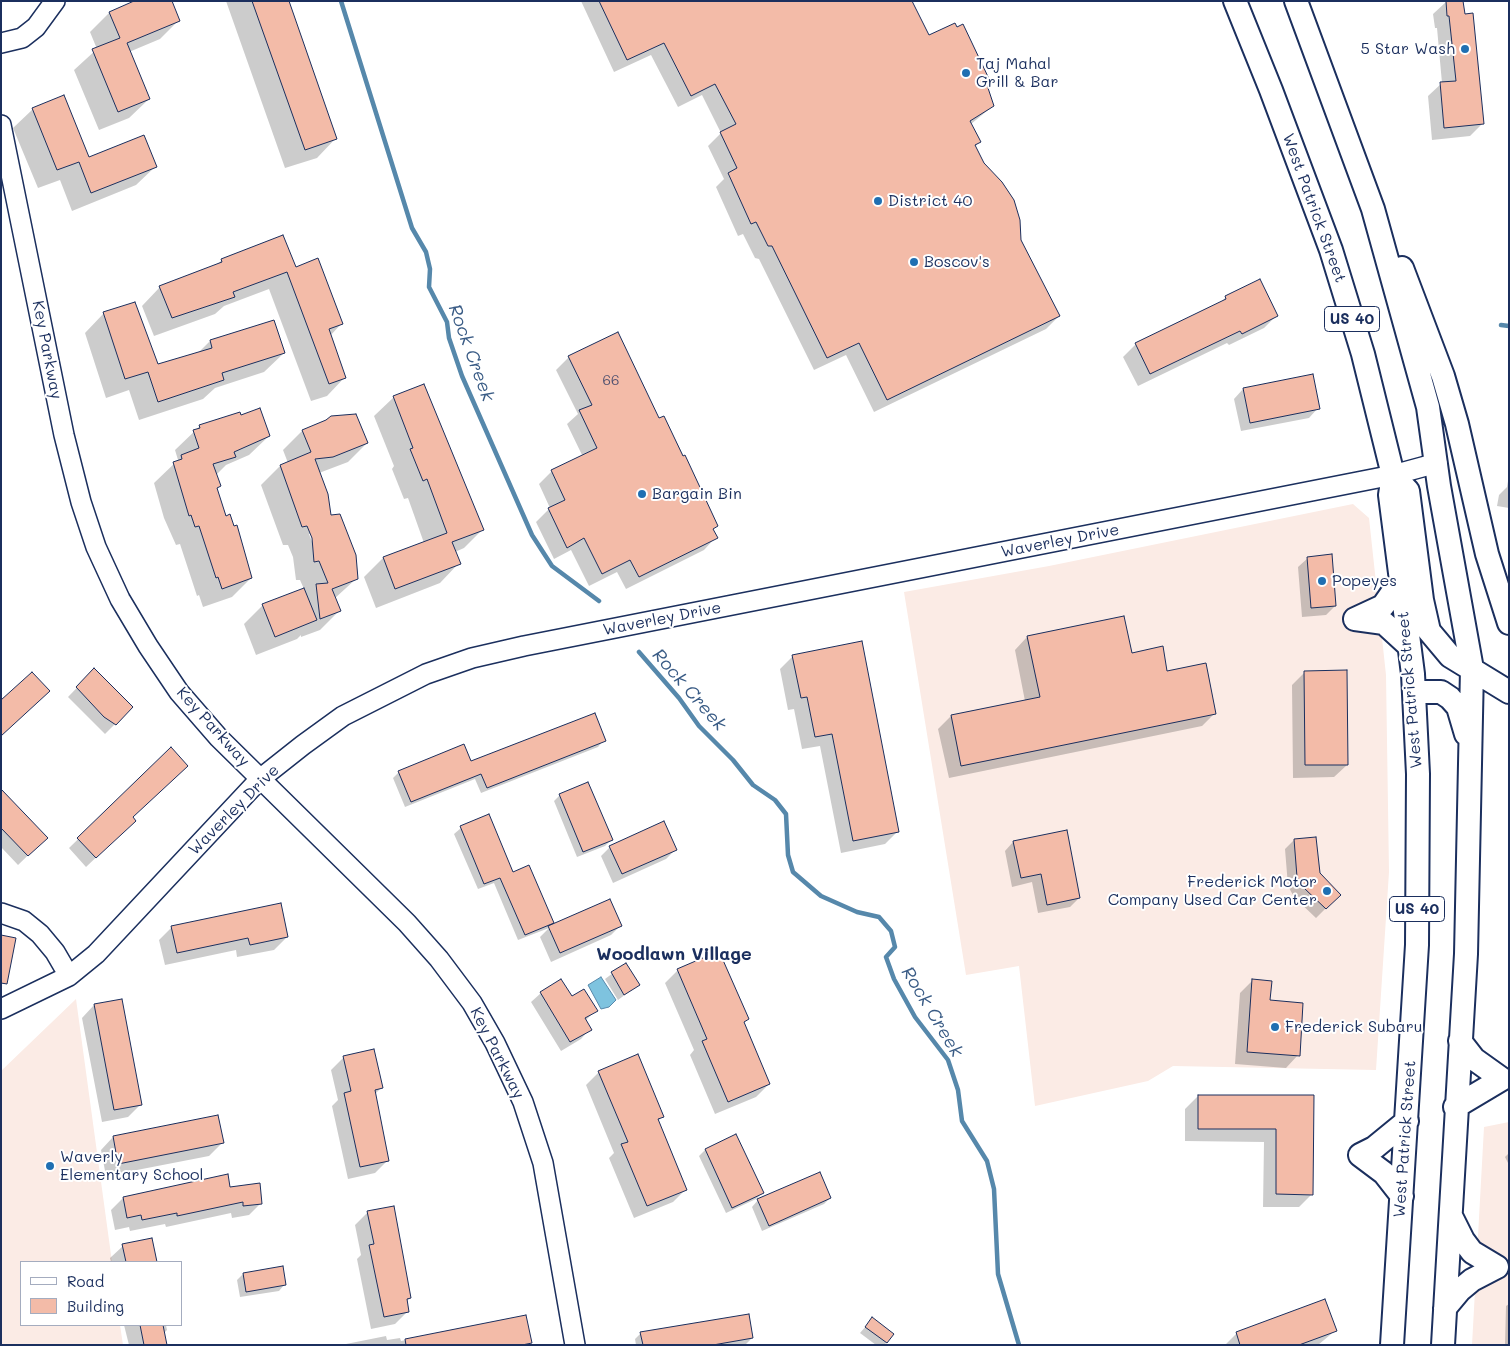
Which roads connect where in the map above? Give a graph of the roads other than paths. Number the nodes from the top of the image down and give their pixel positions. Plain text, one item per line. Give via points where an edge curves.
1 (55, 1) edge
2 (1235, 1) edge
3 (1296, 1) edge
4 (1, 43) edge
5 (1, 125) edge
6 (1374, 209) junction
7 (1437, 463) junction
8 (1393, 475) junction
9 (1401, 580) junction
10 (1509, 623) edge
11 (1408, 645) junction
12 (1472, 669) junction
13 (1414, 692) junction
14 (1509, 692) edge
15 (1472, 756) junction
16 (260, 779) junction
17 (1, 913) edge
18 (69, 976) junction
19 (1, 1009) edge
20 (1460, 1041) junction
21 (1456, 1107) junction
22 (1407, 1121) junction
23 (1402, 1196) junction
24 (1450, 1214) junction
25 (1445, 1308) junction
26 (575, 1345) edge
27 (1392, 1345) edge
28 (1443, 1345) edge

1 - 4 street via 36,27 22,38
2 - 8 main road, West Patrick Street / US 40 via 1331,250 1363,354
3 - 6 main road, US 40
5 - 16 street, Key Parkway via 64,435 80,502 96,547 120,599 179,692
6 - 7 main road, US 40 via 1428,407
6 - 10 main road via 1408,280 1443,376 1487,554
7 - 8 street, Waverley Drive
7 - 12 main road, US 40
8 - 9 main road, West Patrick Street / US 40 via 1390,494
8 - 12 main road via 1408,491 1429,631 1450,656
8 - 16 street, Waverley Drive via 472,658 426,674 343,716
9 - 11 main road, West Patrick Street / US 40
9 - 11 main road via 1383,606 1355,618 1384,623
11 - 13 main road, West Patrick Street / US 40
12 - 14 main road
12 - 15 main road, US 40
13 - 15 main road via 1441,692 1458,708
13 - 22 main road, West Patrick Street / US 40 via 1418,774 1417,945
15 - 20 main road, US 40
16 - 18 street, Waverley Drive via 101,948
16 - 26 street, Key Parkway via 426,945 472,1003 495,1043 522,1102 543,1163
17 - 18 street via 24,921 40,934
18 - 19 street, Waverley Drive
20 - 21 main road, US 40
20 - 21 main road via 1474,1059 1502,1079
21 - 24 main road, US 40
22 - 23 main road, West Patrick Street / US 40
22 - 23 main road via 1360,1156 1384,1173
23 - 27 main road, West Patrick Street / US 40
24 - 25 main road, US 40
24 - 25 main road via 1472,1252 1497,1267 1472,1280
25 - 28 main road, US 40

